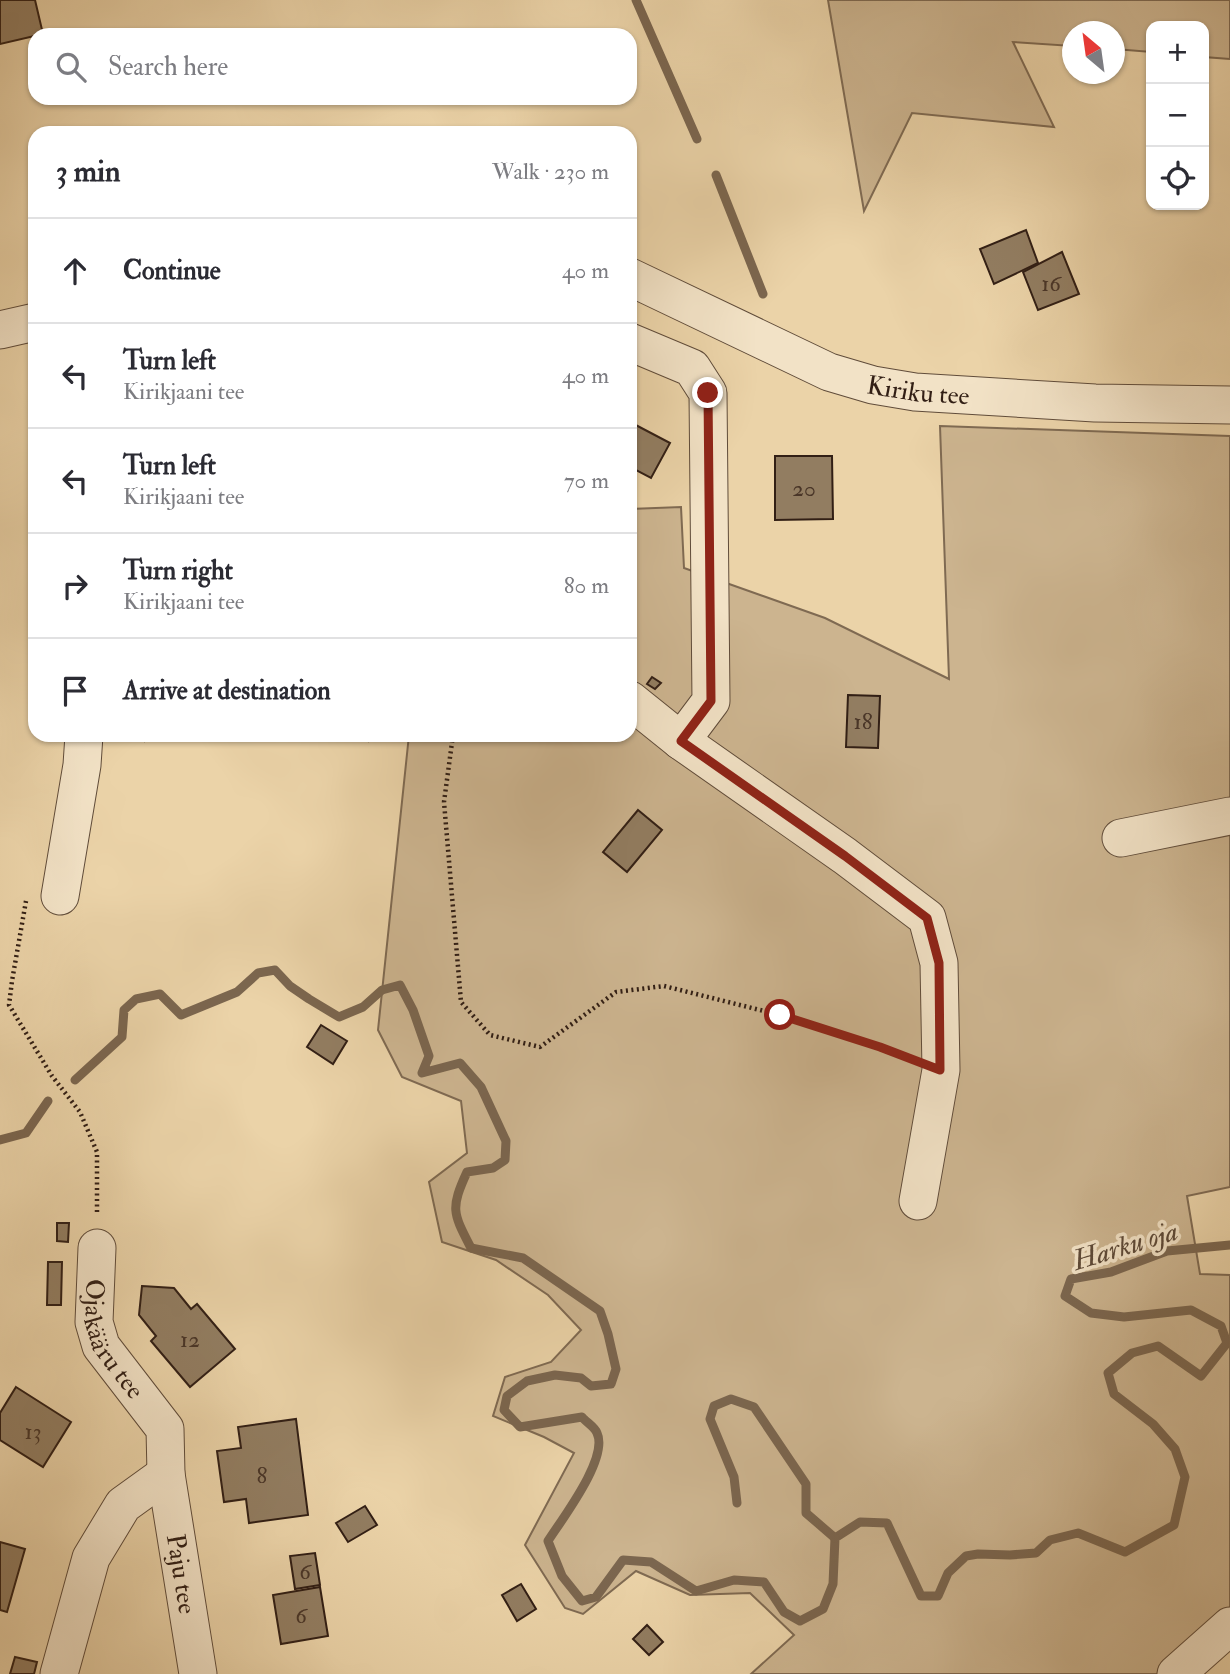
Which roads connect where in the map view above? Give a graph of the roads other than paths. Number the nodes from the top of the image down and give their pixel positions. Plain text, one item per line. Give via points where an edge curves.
1 (637, 279) edge
2 (28, 324) edge
3 (0, 330) edge
4 (637, 345) edge
5 (1230, 405) edge
6 (637, 706) edge
7 (681, 741) junction
8 (84, 742) edge
9 (1230, 816) edge
10 (1121, 838) dead end
11 (60, 896) dead end
12 (918, 1201) dead end
13 (97, 1248) road end
14 (166, 1474) junction
15 (1230, 1626) edge
16 (60, 1674) edge
17 (198, 1674) edge
18 (1176, 1674) edge

1 - 5 street, Kiriku tee via 829,372 873,385 915,392 1095,403
2 - 3 street
4 - 7 street via 692,368 708,393 711,701
6 - 7 street
7 - 12 street via 927,918 939,963 940,1070
8 - 11 street
9 - 10 street
13 - 14 street, Ojakääru tee via 94,1322 101,1346 165,1429
14 - 16 street via 123,1505 91,1558
14 - 17 street, Paju tee
15 - 18 street

